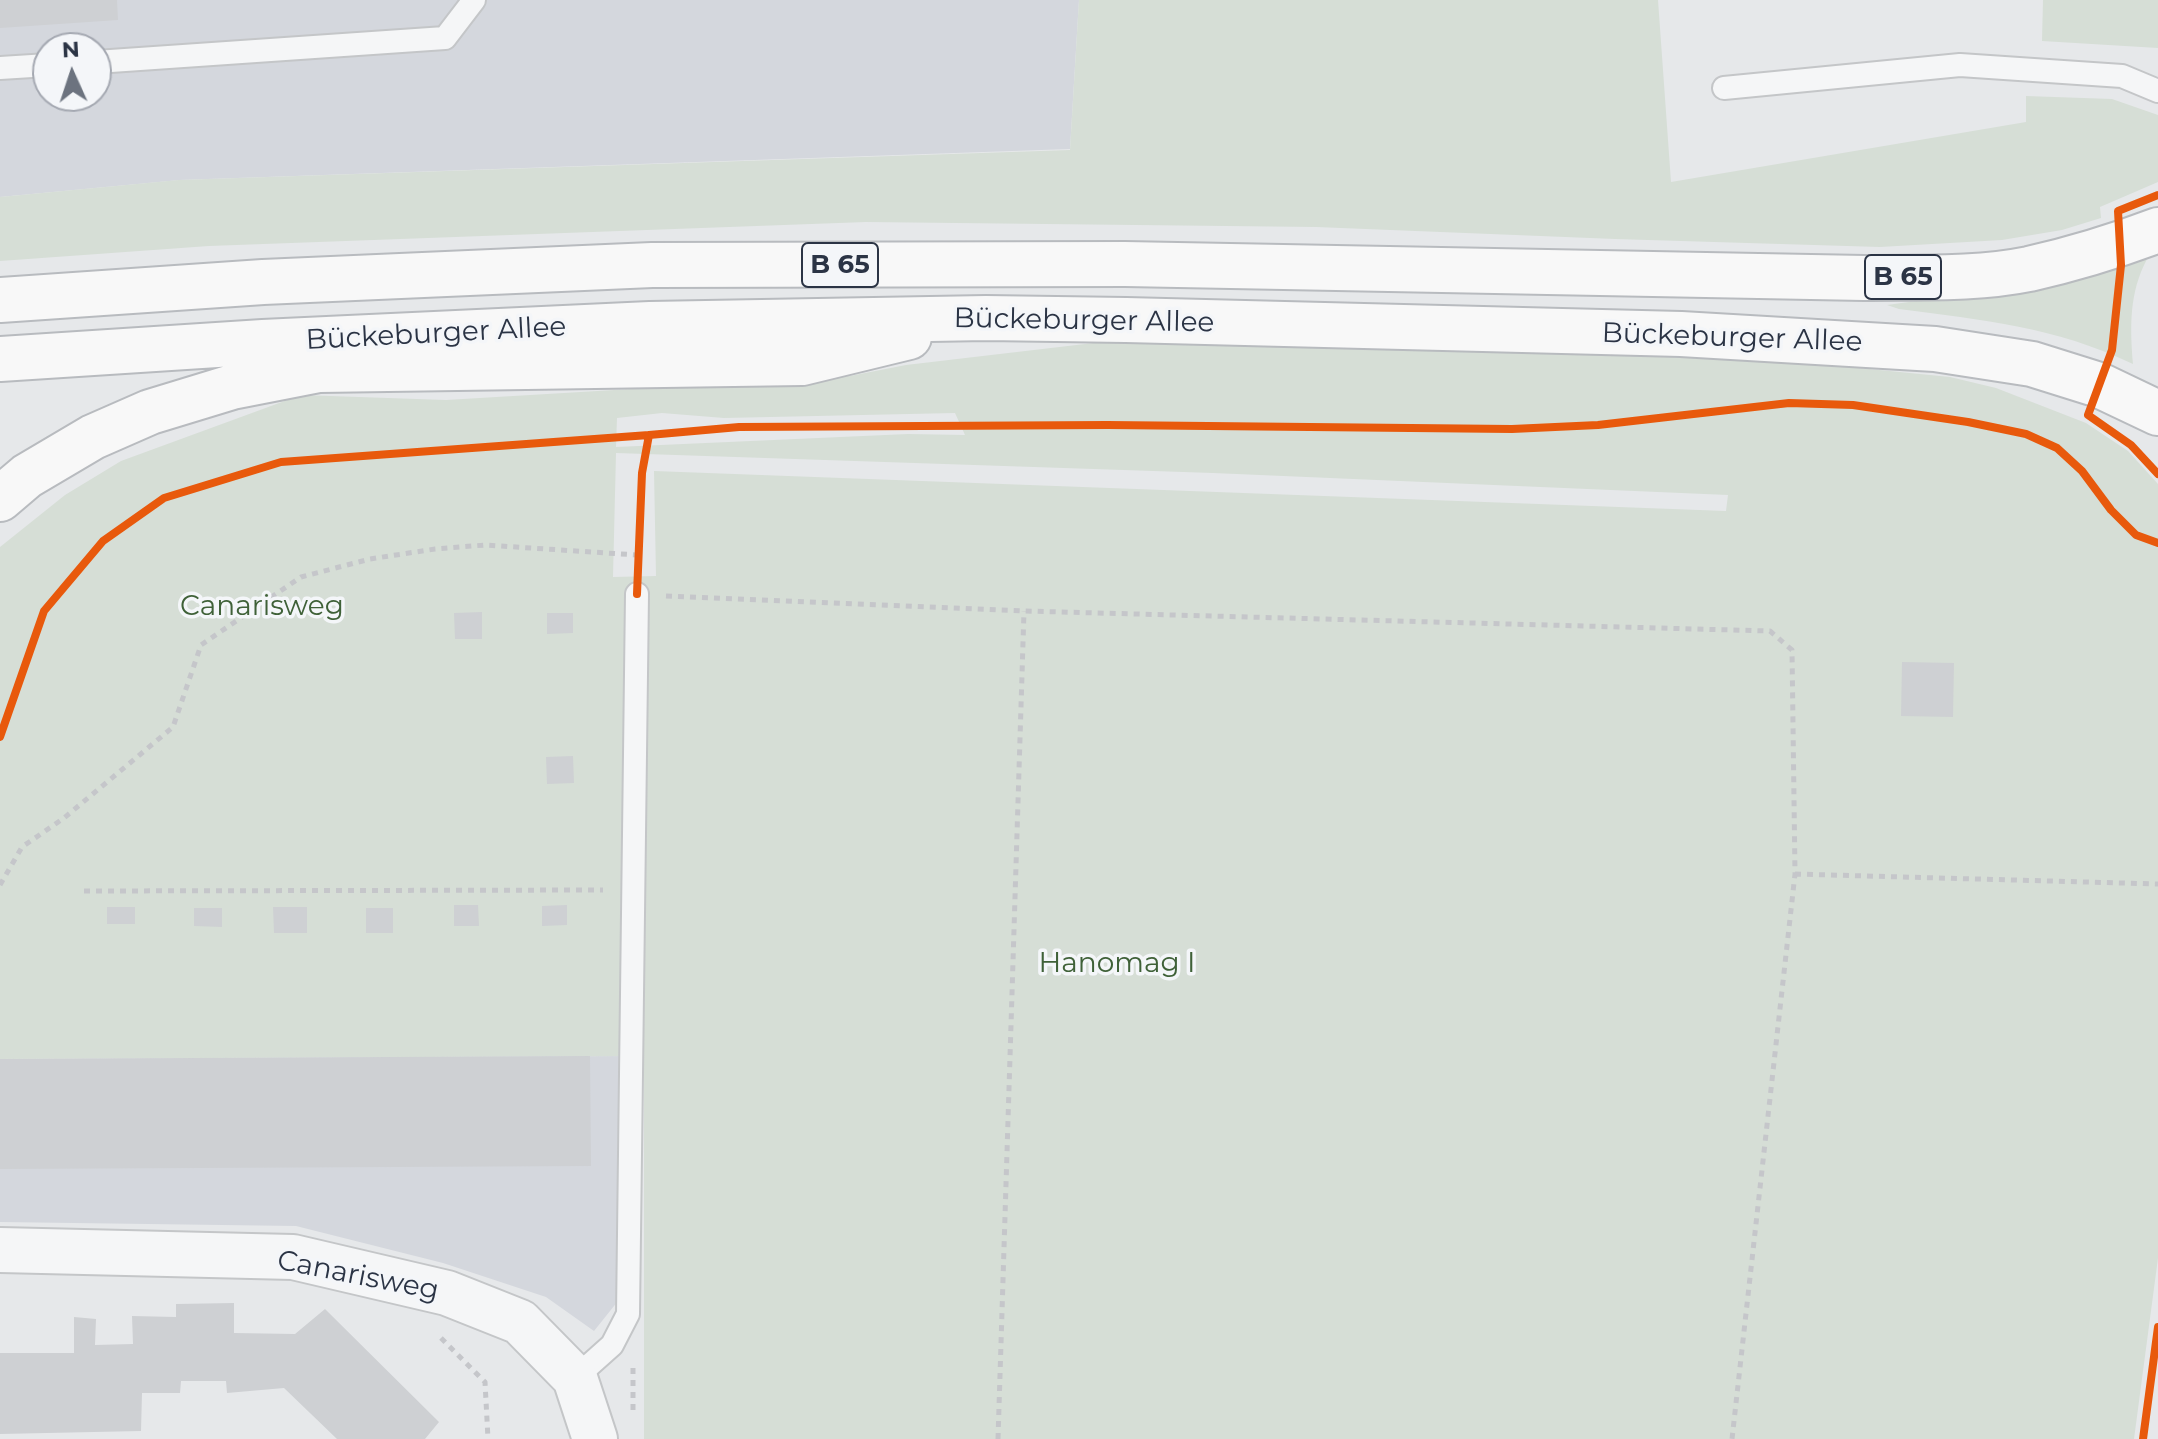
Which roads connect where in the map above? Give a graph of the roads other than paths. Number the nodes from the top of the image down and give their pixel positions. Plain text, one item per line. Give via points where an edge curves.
1 (474, 0) edge
2 (112, 61) edge
3 (32, 66) edge
4 (0, 68) edge
5 (1724, 88) dead end
6 (2158, 91) edge
7 (2158, 230) edge
8 (0, 300) edge
9 (986, 318) junction
10 (0, 359) edge
11 (2158, 413) edge
12 (0, 499) edge
13 (637, 594) road end
14 (0, 1250) edge
15 (575, 1378) junction
16 (614, 1432) edge

1 - 2 lane via 445,38
3 - 4 lane
5 - 6 lane via 1960,65 2122,76
7 - 8 highway, Bückeburger Allee / B 65 via 2027,269 1959,277 1125,264 652,265
9 - 10 highway, Bückeburger Allee / B 65 via 593,326
9 - 11 highway, Bückeburger Allee / B 65 via 1681,334 1878,344 2032,364 2099,385
9 - 12 highway via 802,363 319,370 232,387 150,412 93,437 27,476
13 - 15 lane via 628,1314 612,1345
14 - 15 street, Canarisweg via 293,1257 447,1293 520,1322
15 - 16 street, Canarisweg via 595,1434

